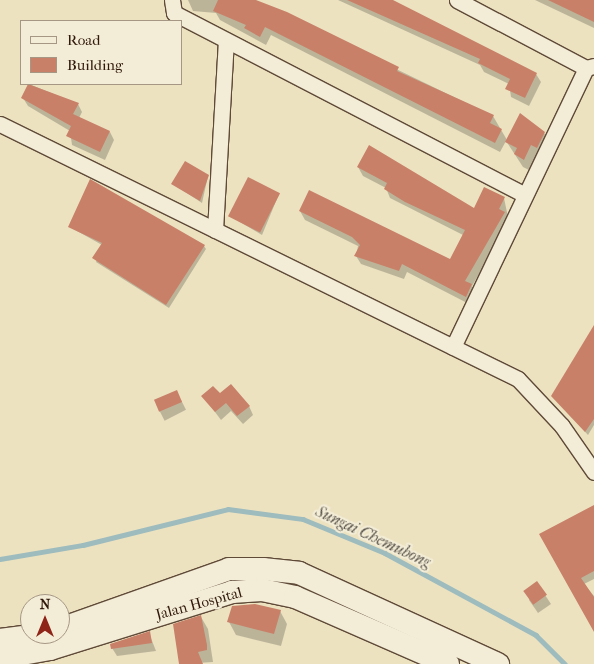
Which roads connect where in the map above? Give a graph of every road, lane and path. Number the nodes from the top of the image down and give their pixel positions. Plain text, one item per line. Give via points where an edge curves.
1 (172, 0) edge
2 (457, 0) edge
3 (226, 40) junction
4 (590, 67) edge
5 (0, 124) edge
6 (525, 195) junction
7 (215, 230) junction
8 (453, 347) junction
9 (594, 472) edge
10 (70, 625) edge
11 (20, 637) edge
12 (0, 640) edge
13 (0, 658) edge
14 (448, 664) edge
15 (498, 664) edge

1 - 3 street via 174,13
2 - 4 street
3 - 6 street
3 - 7 street
4 - 6 street
5 - 7 street
6 - 8 street
7 - 8 street
8 - 9 street via 518,378 562,426
10 - 15 main road, Jalan Hospital via 229,569 263,568 299,573
11 - 12 main road
13 - 14 main road, Jalan Hospital via 50,649 232,592 262,590 295,597

